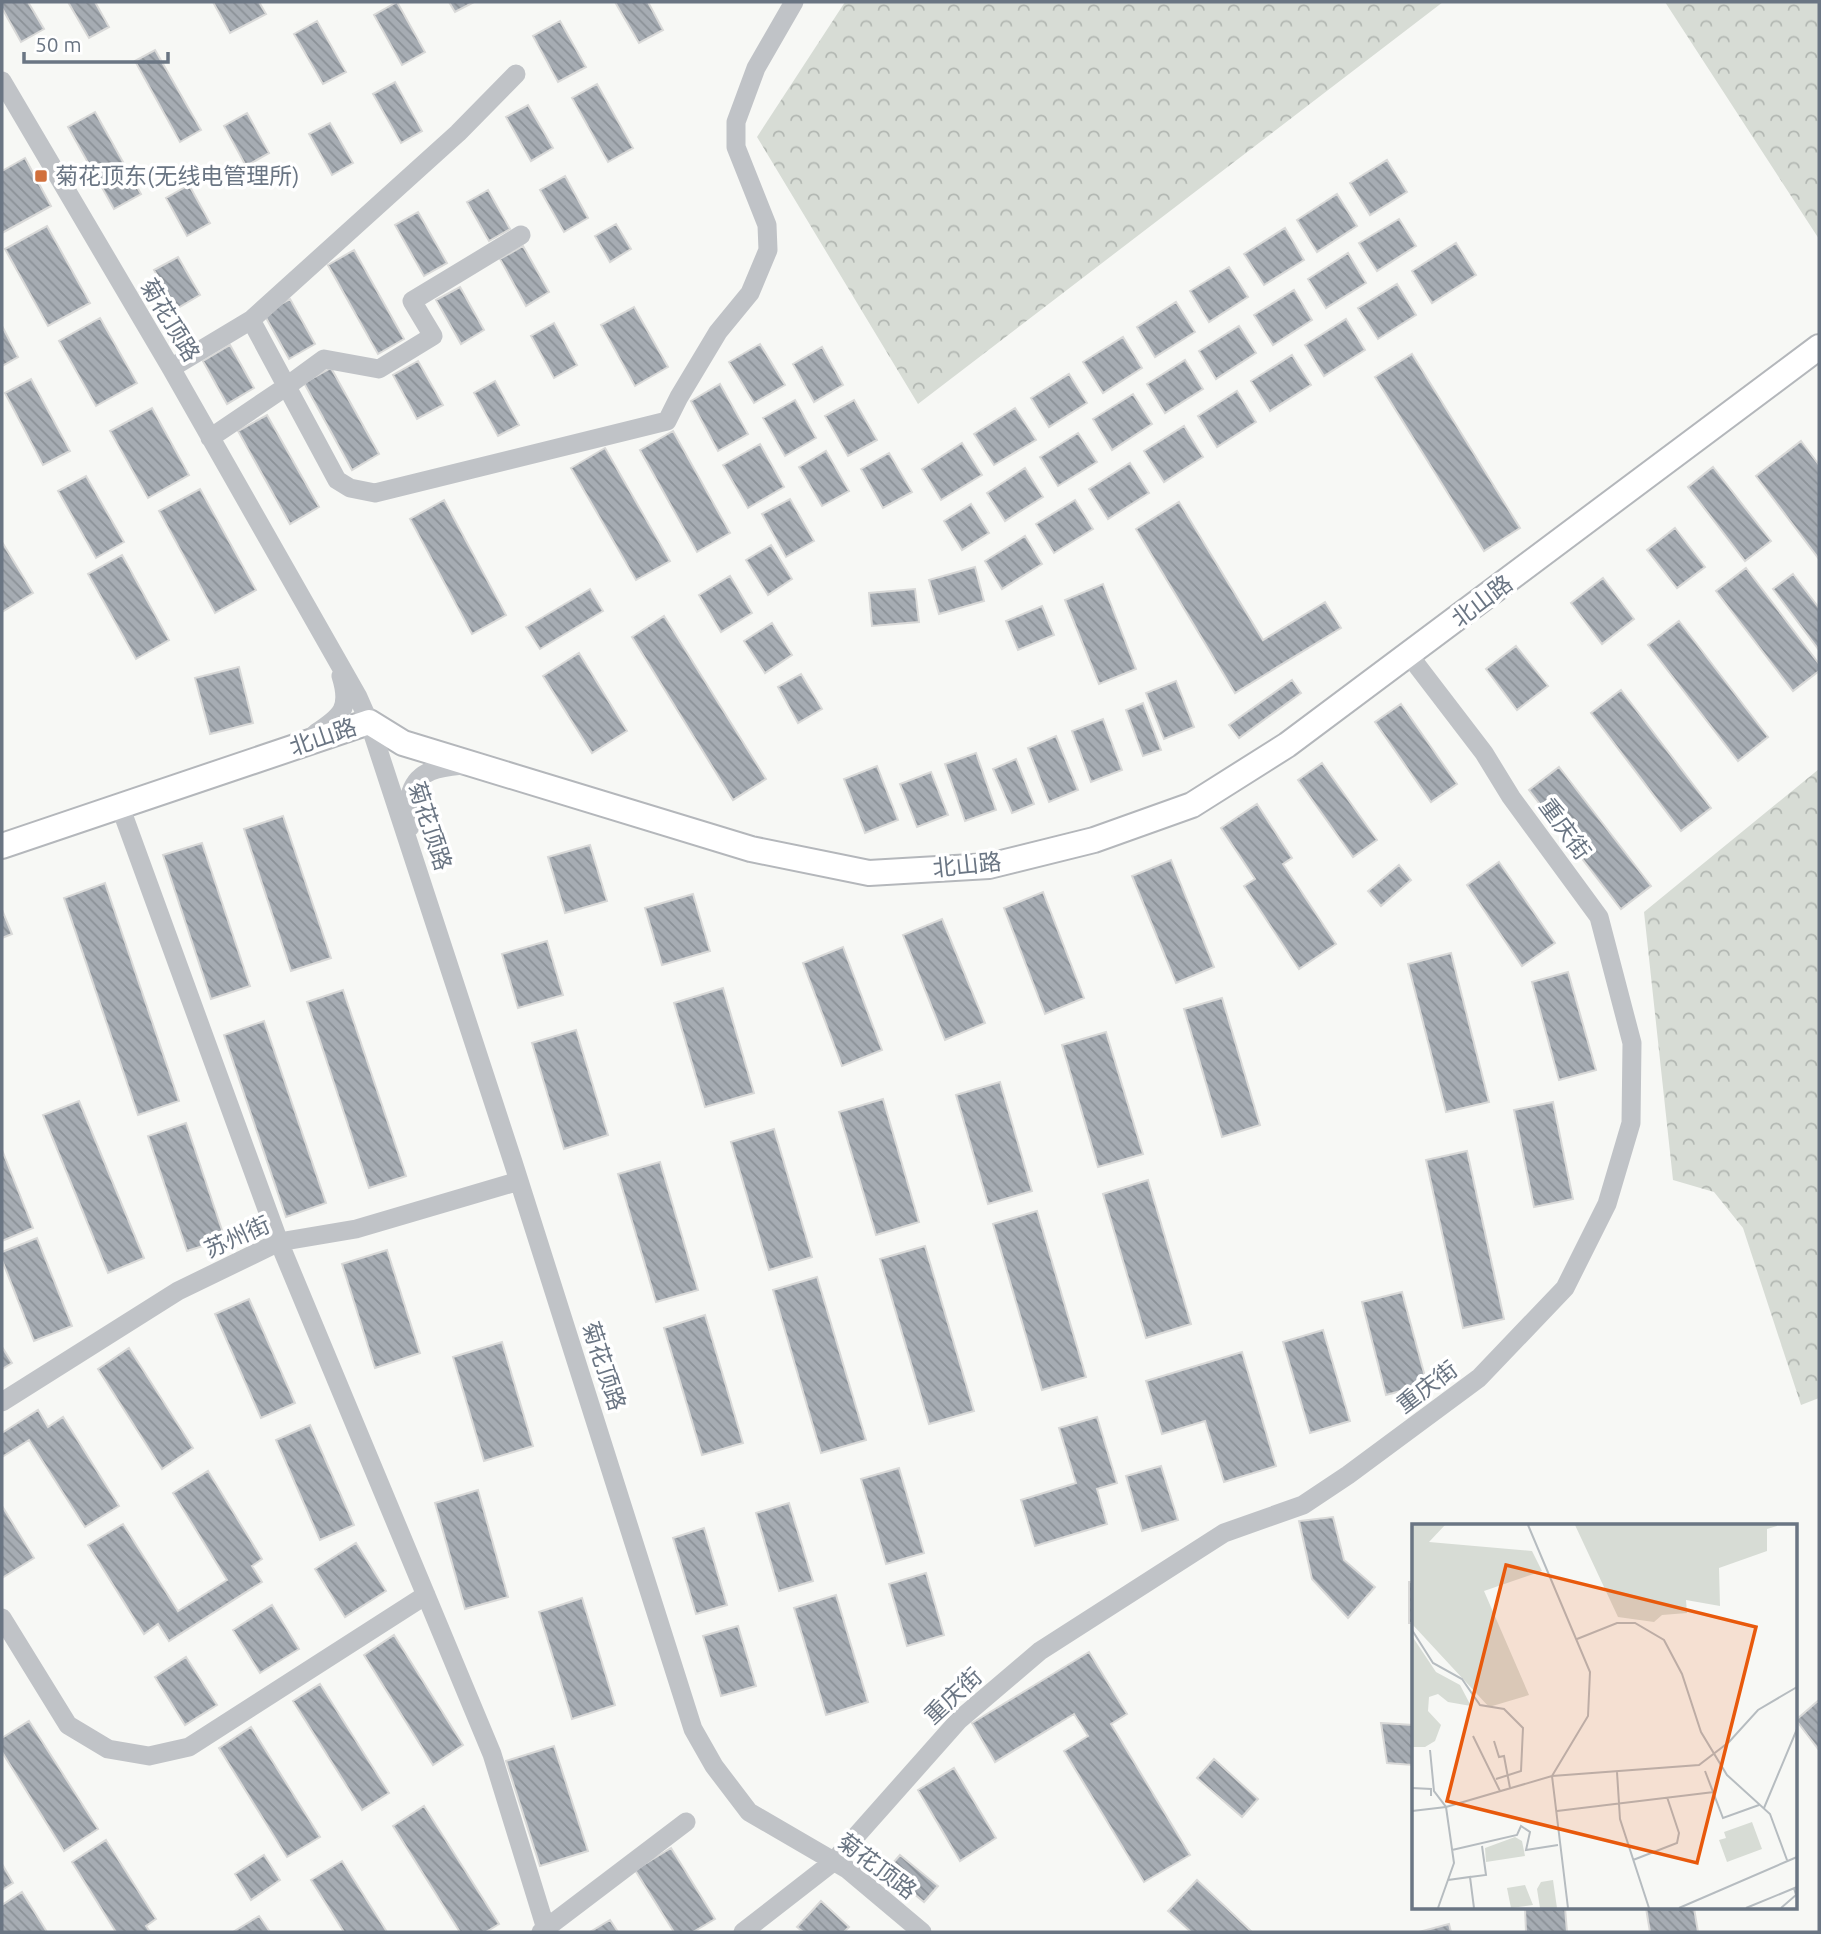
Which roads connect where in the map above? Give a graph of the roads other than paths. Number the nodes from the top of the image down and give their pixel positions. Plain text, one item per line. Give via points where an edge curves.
1 (794, 2) edge
2 (516, 74) dead end
3 (2, 81) edge
4 (521, 235) dead end
5 (251, 320) junction
6 (1819, 346) edge
7 (171, 368) junction
8 (287, 386) junction
9 (210, 438) junction
10 (1409, 655) junction
11 (335, 658) junction
12 (369, 722) junction
13 (294, 747) junction
14 (472, 764) junction
15 (120, 806) junction
16 (410, 842) junction
17 (2, 846) edge
18 (519, 1181) junction
19 (279, 1242) junction
20 (2, 1402) edge
21 (426, 1595) junction
22 (2, 1618) edge
23 (686, 1822) dead end
24 (833, 1862) junction
25 (544, 1931) edge
26 (743, 1932) edge
27 (922, 1932) edge

1 - 8 street via 756,68 736,122 736,147 767,225 768,250 750,293 718,332 667,421 375,493 337,480
2 - 5 street via 458,133
3 - 7 street, 菊花顶路
4 - 8 street via 412,301 433,336 379,369 324,359
5 - 7 street
5 - 8 street
6 - 10 main road, 北山路
7 - 9 street, 菊花顶路
8 - 9 street
9 - 11 street, 菊花顶路
10 - 14 main road, 北山路 via 1287,745 1192,804 1094,840 989,866 869,873 751,849
10 - 24 street, 重庆街 via 1599,917 1632,1043 1630,1124 1607,1204 1565,1288 1479,1378 1303,1505 1224,1533 1040,1651 959,1720
11 - 12 street, 菊花顶路
11 - 13 street via 346,693 344,706 336,720
12 - 13 main road, 北山路
12 - 14 main road, 北山路 via 403,743
12 - 16 street, 菊花顶路
13 - 15 main road, 北山路
14 - 16 street via 436,767 422,777 411,792
15 - 17 main road, 北山路
15 - 19 street
16 - 18 street, 菊花顶路
18 - 19 street, 苏州街 via 356,1229
18 - 24 street, 菊花顶路 via 693,1729 749,1812
19 - 20 street, 苏州街 via 177,1291
19 - 21 street
21 - 22 street via 188,1746 149,1756 107,1749 68,1725
21 - 25 street via 492,1754
23 - 25 street
24 - 26 street, 重庆街
24 - 27 street, 菊花顶路

